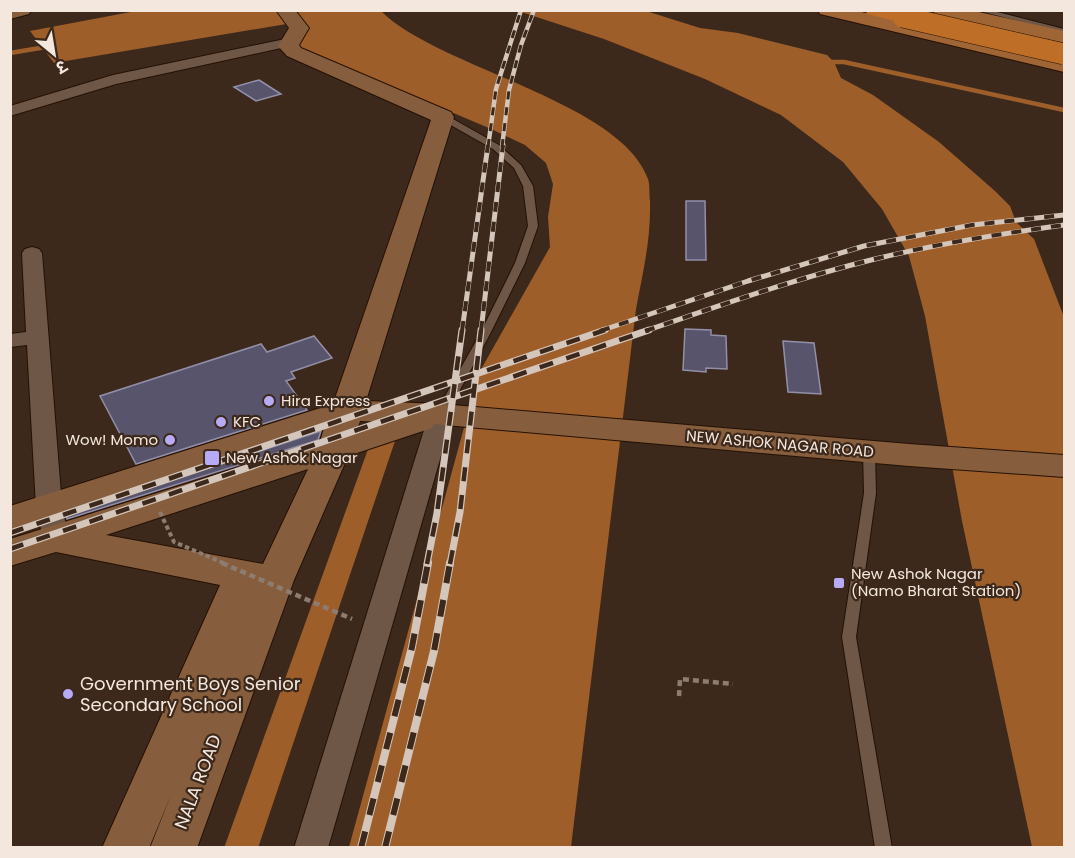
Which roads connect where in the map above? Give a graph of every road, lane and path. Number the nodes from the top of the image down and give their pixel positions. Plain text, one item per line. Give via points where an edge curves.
1 (21, 10) edge
2 (285, 10) edge
3 (827, 10) edge
4 (874, 10) edge
5 (913, 10) edge
6 (942, 10) edge
7 (979, 10) edge
8 (10, 13) edge
9 (1011, 26) junction
10 (1065, 31) edge
11 (294, 35) junction
12 (1065, 37) edge
13 (1065, 44) edge
14 (991, 49) junction
15 (1065, 54) edge
16 (1065, 66) edge
17 (10, 111) edge
18 (443, 117) junction
19 (32, 253) dead end
20 (37, 337) junction
21 (10, 341) edge
22 (347, 410) junction
23 (450, 414) junction
24 (334, 448) junction
25 (869, 452) junction
26 (1065, 466) edge
27 (111, 503) junction
28 (160, 512) dead end
29 (10, 519) edge
30 (52, 523) junction
31 (10, 553) edge
32 (259, 577) junction
33 (352, 619) dead end
34 (733, 684) dead end
35 (679, 696) dead end
36 (125, 848) edge
37 (173, 848) edge
38 (311, 848) edge
39 (884, 848) edge

1 - 8 street
2 - 11 street
3 - 14 main road
4 - 15 highway, bridge
5 - 13 highway
6 - 9 main road
7 - 10 lane
9 - 12 main road
9 - 14 main road via 1029,34 1034,43 1020,50
11 - 17 street via 113,80
11 - 18 street via 288,46 294,52
14 - 16 main road
18 - 22 street
18 - 23 lane via 496,147 518,167 528,186 533,226 520,263
19 - 20 street
20 - 21 street
20 - 30 street
22 - 23 street, NEW ASHOK NAGAR ROAD
22 - 24 street
22 - 27 street
23 - 24 street
23 - 25 street, NEW ASHOK NAGAR ROAD
23 - 38 street
24 - 27 street
24 - 32 street
25 - 26 street, NEW ASHOK NAGAR ROAD
25 - 39 lane via 870,493 849,637
27 - 30 street
28 - 33 path, bridge via 174,542
29 - 30 street
30 - 31 street
30 - 32 street
32 - 36 street
32 - 37 street, NALA ROAD
34 - 35 path via 680,679

